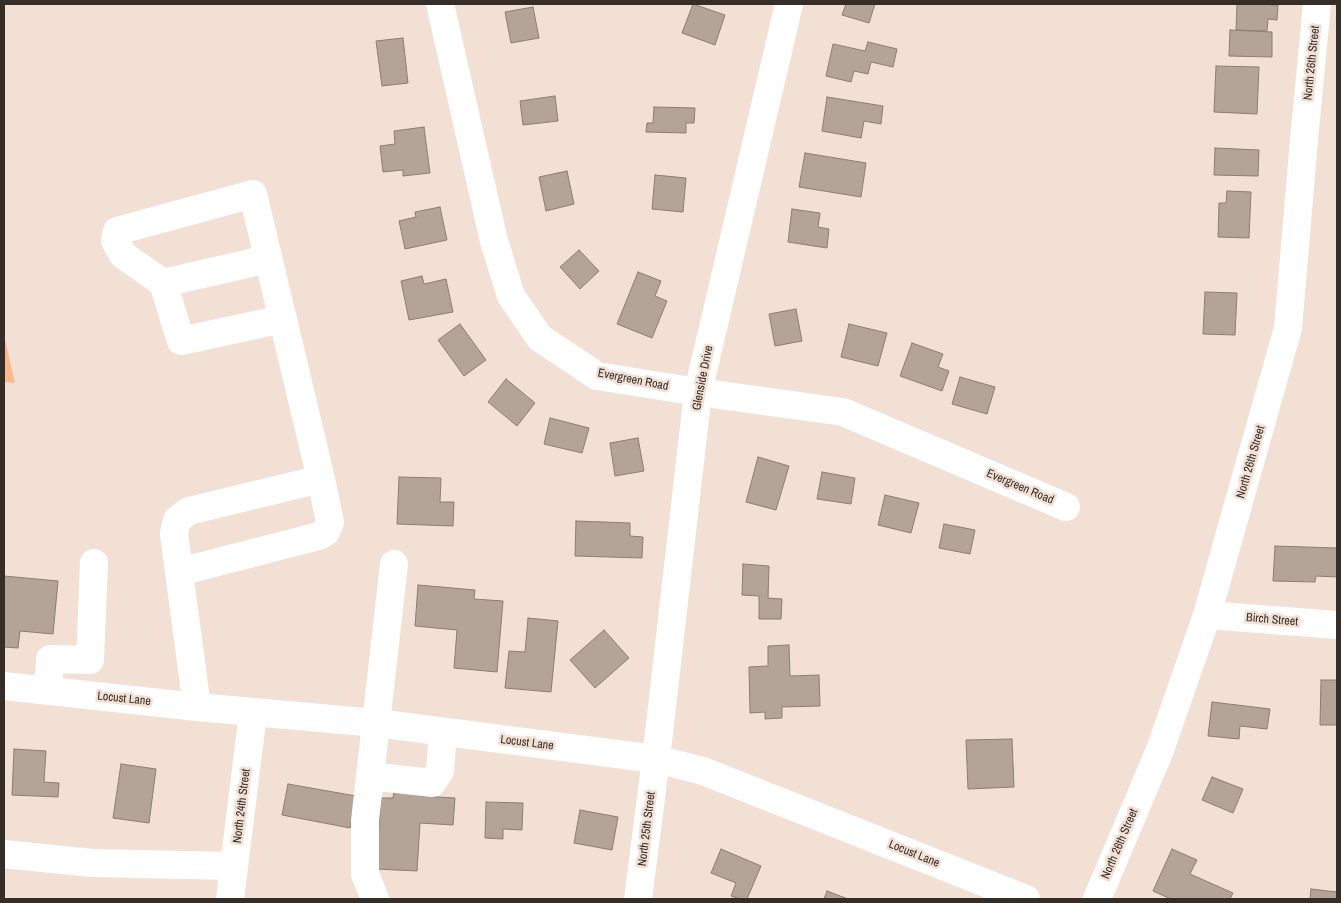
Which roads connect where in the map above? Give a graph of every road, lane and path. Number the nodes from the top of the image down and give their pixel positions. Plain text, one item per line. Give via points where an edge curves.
1 (440, 4) edge
2 (789, 4) edge
3 (1318, 4) edge
4 (268, 259) junction
5 (163, 283) junction
6 (283, 319) junction
7 (698, 392) junction
8 (321, 479) junction
9 (1066, 507) dead end
10 (94, 563) dead end
11 (394, 564) dead end
12 (179, 572) junction
13 (1207, 615) junction
14 (1337, 626) edge
15 (4, 686) edge
16 (48, 690) junction
17 (197, 707) junction
18 (253, 712) junction
19 (376, 724) junction
20 (443, 732) junction
21 (656, 759) junction
22 (370, 776) junction
23 (4, 854) edge
24 (234, 866) junction
25 (230, 899) edge
26 (375, 899) edge
27 (638, 899) edge
28 (1026, 899) edge
29 (1097, 899) edge

1 - 7 street, Evergreen Road via 494,241 511,296 540,338 598,376
2 - 7 street, Glenside Drive
3 - 13 street, North 26th Street via 1288,328
4 - 5 street
4 - 5 street via 253,194 117,232 115,241 123,255
4 - 6 street
5 - 6 street via 181,341
6 - 8 street
7 - 9 street, Evergreen Road via 843,412
7 - 21 street, Glenside Drive
8 - 12 street via 189,511 177,520 174,534
8 - 12 street via 330,522 326,532
10 - 16 street via 90,660 50,659
11 - 19 street
12 - 17 street
13 - 14 street, Birch Street
13 - 29 street, North 26th Street via 1160,750
15 - 16 street, Locust Lane
16 - 17 street, Locust Lane
17 - 18 street, Locust Lane
18 - 19 street, Locust Lane
18 - 24 street, North 24th Street
19 - 20 street, Locust Lane
19 - 22 street
20 - 21 street, Locust Lane
20 - 22 street via 440,771 432,783
21 - 27 street, North 25th Street
21 - 28 street, Locust Lane via 703,771
22 - 26 street via 365,821 365,874
23 - 24 street via 92,863
24 - 25 street, North 24th Street

